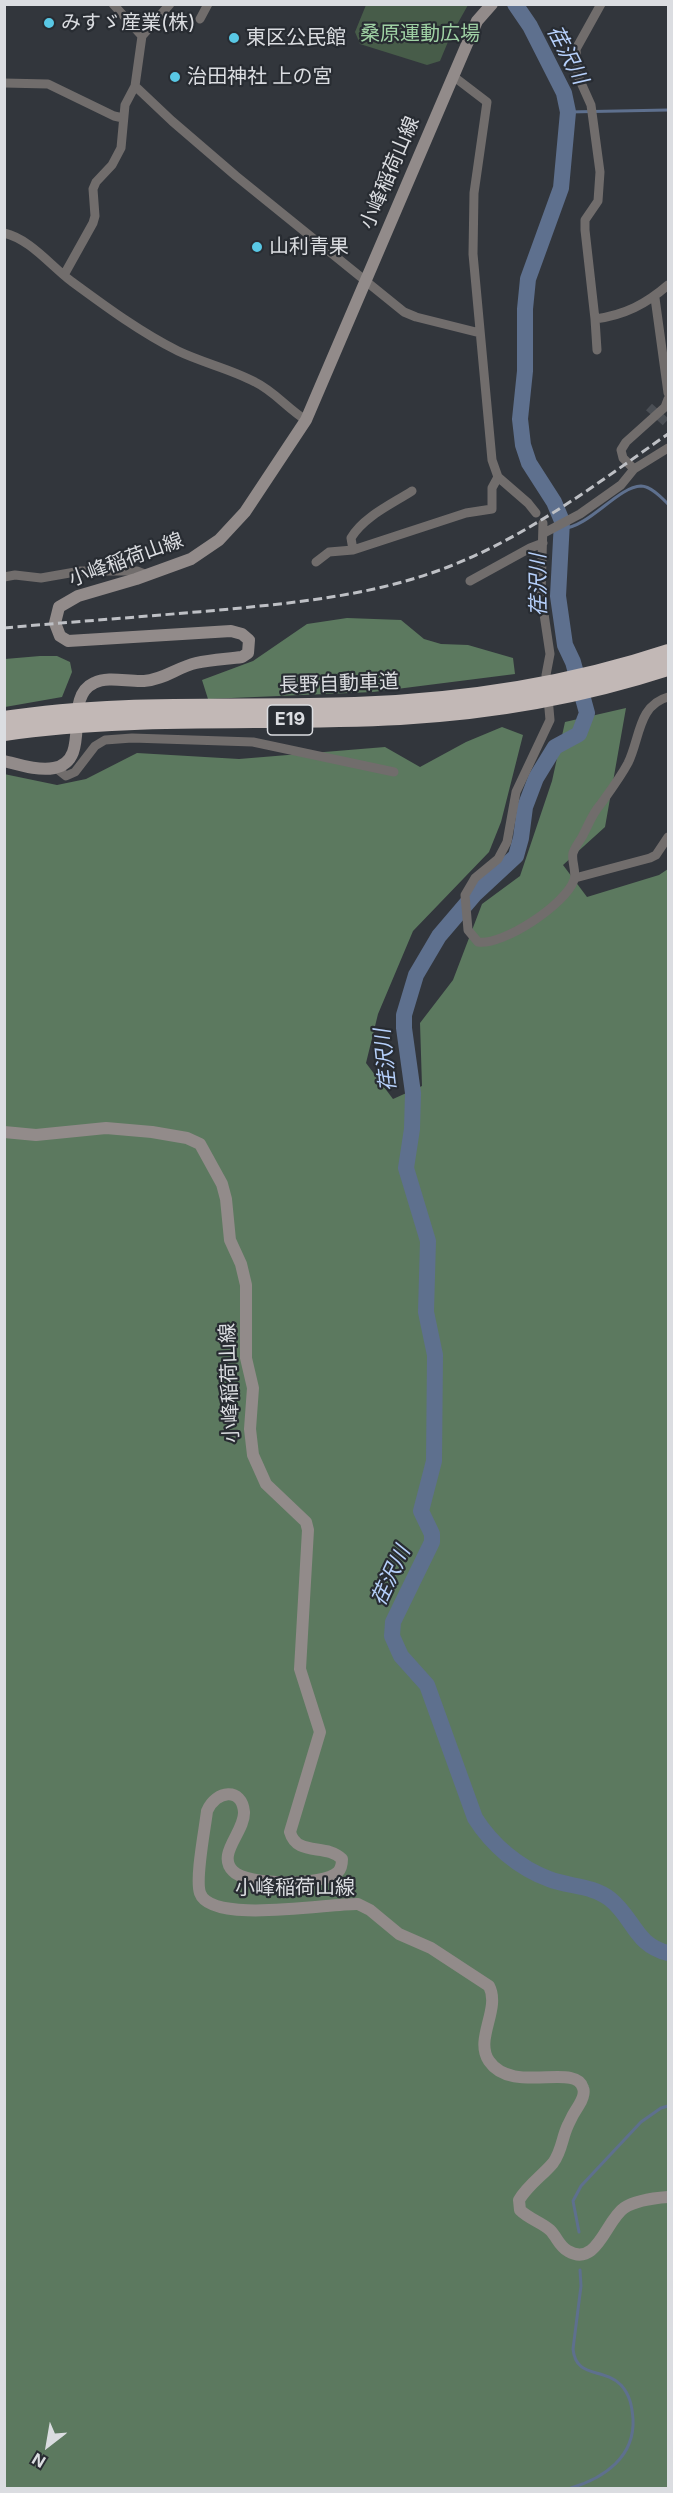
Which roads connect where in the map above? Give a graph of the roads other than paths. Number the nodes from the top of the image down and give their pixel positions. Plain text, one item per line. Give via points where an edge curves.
1 (113, 4) edge
2 (170, 4) edge
3 (208, 4) edge
4 (492, 4) edge
5 (601, 4) edge
6 (200, 19) dead end
7 (142, 36) junction
8 (453, 76) junction
9 (4, 83) edge
10 (135, 86) junction
11 (123, 118) junction
12 (4, 232) edge
13 (63, 275) junction
14 (366, 280) junction
15 (669, 285) edge
16 (655, 298) junction
17 (595, 319) junction
18 (480, 333) junction
19 (597, 350) dead end
20 (669, 393) edge
21 (669, 399) edge
22 (306, 420) junction
23 (669, 448) edge
24 (634, 470) junction
25 (498, 477) junction
26 (412, 491) dead end
27 (536, 513) dead end
28 (545, 532) junction
29 (353, 550) junction
30 (316, 562) dead end
31 (147, 575) junction
32 (4, 577) edge
33 (470, 581) dead end
34 (669, 652) edge
35 (669, 669) edge
36 (612, 677) junction
37 (669, 697) edge
38 (12, 725) edge
39 (4, 761) edge
40 (56, 768) junction
41 (394, 772) dead end
42 (669, 837) edge
43 (575, 878) junction
44 (4, 1132) edge
45 (669, 2197) edge

1 - 7 street
2 - 7 street
3 - 6 street
4 - 8 main road, 小峰稲荷山線 via 477,21
5 - 17 street via 576,49 578,76 591,105 600,172 599,194 585,220
7 - 10 street
8 - 14 main road, 小峰稲荷山線
8 - 18 street via 487,102 474,193 473,254
9 - 11 street via 48,84
10 - 11 street
10 - 14 street via 236,176
11 - 13 street via 121,148 93,189 93,223
12 - 13 street via 22,240
13 - 22 street via 152,337 253,380
14 - 18 street via 404,312
14 - 22 main road, 小峰稲荷山線
15 - 16 street
16 - 17 street via 633,309
16 - 20 street
17 - 19 street
18 - 25 street via 492,460
21 - 24 street via 621,450
22 - 31 main road, 小峰稲荷山線 via 245,512 219,540 191,559
23 - 24 street
24 - 28 street via 621,485
25 - 27 street
25 - 29 street via 492,488 492,509 466,513
26 - 29 street via 354,532
28 - 33 street via 530,548
28 - 43 street via 541,594 550,654 546,675 550,720 516,792 507,842 498,859 475,878 465,895 468,930 478,942 487,944 522,927 560,902
29 - 30 street via 329,552
31 - 32 street via 137,571 81,571 41,578
31 - 40 main road, 小峰稲荷山線 via 78,596 59,607 56,623 60,636 68,641 231,631 249,640 248,653 195,664 145,681 93,683 78,703 73,753
34 - 36 highway, 長野自動車道 / E19
35 - 36 highway, 長野自動車道 / E19
36 - 38 highway, 長野自動車道 / E19 via 401,717 86,718
37 - 43 street via 651,705 628,762 573,854
39 - 40 main road
40 - 41 street via 66,776 75,772 95,746 105,740 132,738 254,742
42 - 43 street via 650,858
44 - 45 main road, 小峰稲荷山線 via 36,1135 106,1128 187,1138 200,1144 206,1153 226,1199 230,1240 246,1285 246,1358 253,1388 253,1455 266,1484 306,1522 308,1530 300,1669 320,1732 290,1832 292,1841 300,1847 336,1853 342,1866 338,1873 324,1879 277,1882 237,1876 230,1869 228,1853 244,1811 235,1797 226,1794 211,1801 207,1811 200,1893 216,1907 275,1911 358,1904 399,1934 431,1948 489,1986 494,1995 484,2045 487,2059 496,2069 521,2078 572,2077 584,2089 553,2163 519,2200 520,2210 551,2231 570,2253 590,2252 624,2208 639,2201

